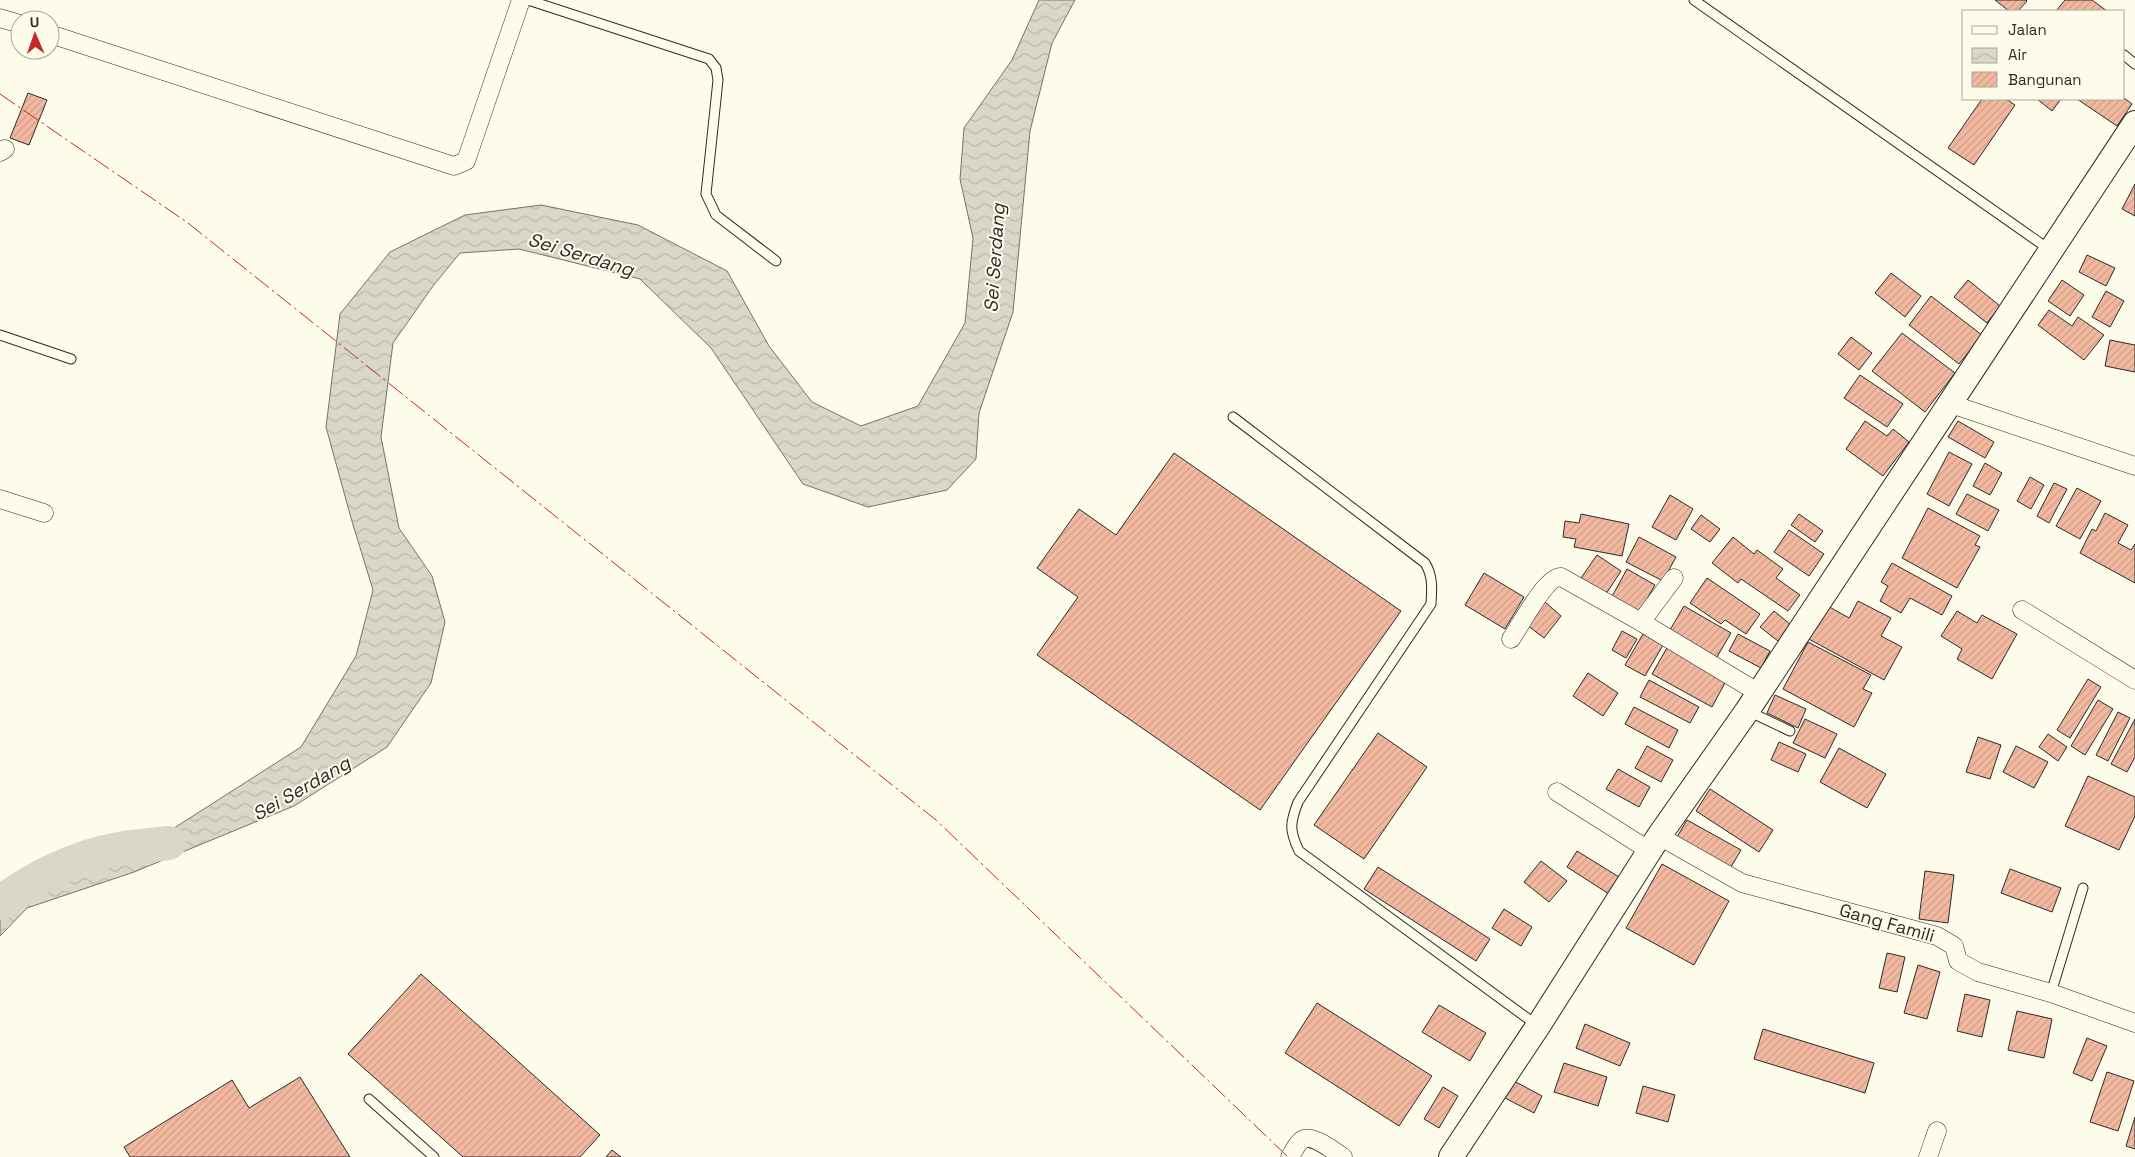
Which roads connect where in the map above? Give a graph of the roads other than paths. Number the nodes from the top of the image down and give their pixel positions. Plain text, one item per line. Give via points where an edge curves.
1 (521, 0) edge
2 (528, 0) edge
3 (1694, 0) edge
4 (60, 37) edge
5 (2125, 56) edge
6 (2135, 64) edge
7 (2135, 123) edge
8 (2050, 250) junction
9 (776, 261) dead end
10 (0, 335) edge
11 (71, 359) dead end
12 (1951, 404) junction
13 (1233, 418) dead end
14 (2135, 466) edge
15 (0, 499) edge
16 (44, 513) dead end
17 (1674, 578) dead end
18 (2022, 610) dead end
19 (1641, 622) junction
20 (1511, 639) dead end
21 (2135, 680) edge
22 (1753, 702) junction
23 (1790, 731) dead end
24 (1556, 792) dead end
25 (1655, 844) junction
26 (2084, 888) dead end
27 (2051, 993) junction
28 (2135, 1023) edge
29 (1538, 1026) junction
30 (369, 1099) dead end
31 (1937, 1131) dead end
32 (434, 1157) edge
33 (1290, 1157) edge
34 (1343, 1157) edge
35 (1451, 1157) edge
36 (1928, 1157) edge

1 - 4 street via 466,161 454,166
2 - 9 lane via 709,59 716,68 718,80 706,194 716,215
3 - 8 lane
5 - 6 lane
7 - 8 street
8 - 12 street
10 - 11 lane
12 - 14 street
12 - 22 street
13 - 29 lane via 1425,563 1432,580 1431,604 1298,802 1290,824 1292,838 1299,850
15 - 16 street
17 - 19 street
18 - 21 street
19 - 20 street via 1558,576 1536,601
19 - 22 street
22 - 23 lane
22 - 25 street
24 - 25 street, Gang Famili
25 - 27 street, Gang Famili via 1742,883 1938,936 1954,946 1958,961 1978,972
25 - 29 street
26 - 27 lane
27 - 28 street, Gang Famili
29 - 35 street
30 - 32 lane
31 - 36 street
33 - 34 street via 1306,1139 1323,1144

